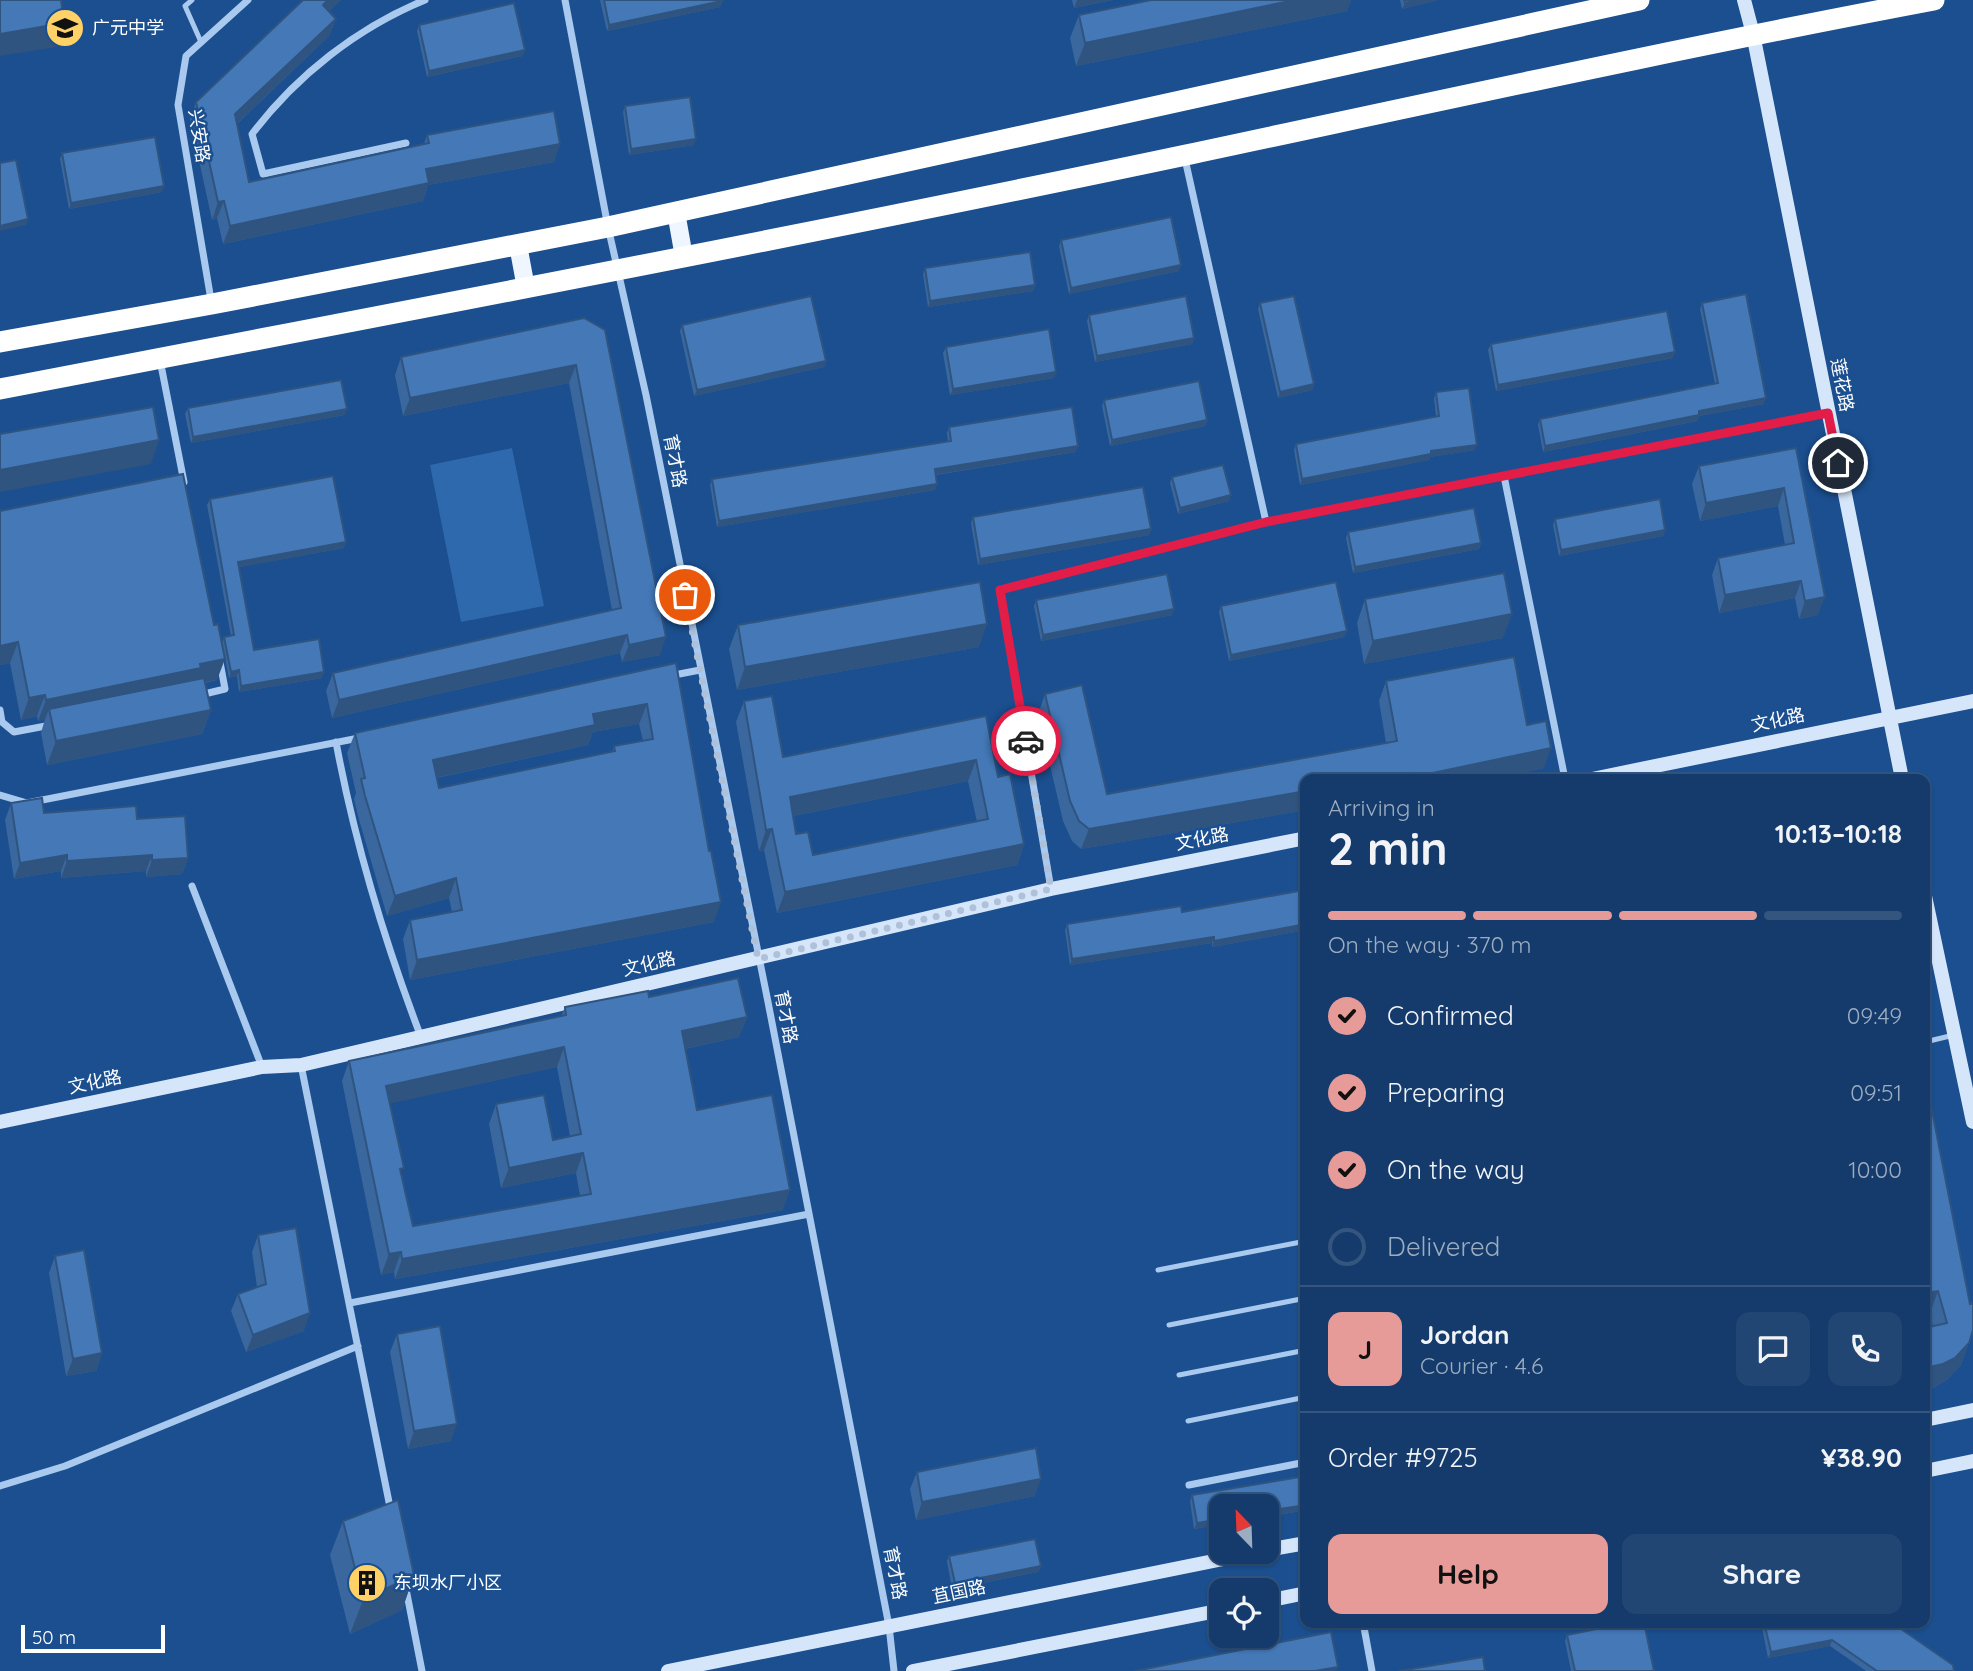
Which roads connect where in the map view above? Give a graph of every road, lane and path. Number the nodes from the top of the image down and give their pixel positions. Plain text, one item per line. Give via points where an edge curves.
1 (192, 0) edge
2 (248, 0) edge
3 (425, 0) edge
4 (565, 0) edge
5 (1639, 0) edge
6 (1744, 0) edge
7 (1934, 0) edge
8 (1753, 34) junction
9 (201, 42) junction
10 (406, 143) dead end
11 (1185, 155) junction
12 (676, 212) junction
13 (608, 227) junction
14 (518, 245) junction
15 (684, 257) junction
16 (619, 270) junction
17 (526, 288) junction
18 (212, 304) junction
19 (0, 342) edge
20 (159, 359) junction
21 (0, 390) edge
22 (1828, 413) junction
23 (183, 475) junction
24 (1504, 476) junction
25 (170, 478) edge
26 (185, 489) edge
27 (1266, 522) junction
28 (217, 649) edge
29 (700, 670) junction
30 (659, 678) edge
31 (186, 697) edge
32 (1973, 701) edge
33 (0, 710) edge
34 (1889, 716) junction
35 (53, 724) edge
36 (363, 737) edge
37 (336, 742) junction
38 (1565, 774) edge
39 (1616, 774) edge
40 (1901, 774) edge
41 (0, 795) edge
42 (1300, 839) edge
43 (192, 886) dead end
44 (1051, 889) junction
45 (1930, 920) edge
46 (758, 959) junction
47 (1954, 1035) junction
48 (422, 1037) junction
49 (1930, 1041) edge
50 (301, 1065) junction
51 (262, 1066) junction
52 (0, 1122) edge
53 (1973, 1122) edge
54 (809, 1214) junction
55 (1300, 1242) edge
56 (1158, 1270) dead end
57 (1300, 1298) edge
58 (349, 1303) junction
59 (1169, 1325) dead end
60 (358, 1346) junction
61 (1300, 1351) edge
62 (1179, 1375) dead end
63 (1300, 1399) edge
64 (1973, 1410) edge
65 (1930, 1419) edge
66 (1188, 1421) dead end
67 (1973, 1461) edge
68 (1300, 1462) edge
69 (1930, 1470) edge
70 (1189, 1485) dead end
71 (0, 1486) edge
72 (392, 1522) edge
73 (1300, 1544) edge
74 (1279, 1548) edge
75 (1209, 1562) edge
76 (403, 1576) edge
77 (1300, 1594) edge
78 (1279, 1599) edge
79 (1209, 1613) edge
80 (889, 1626) junction
81 (1364, 1628) edge
82 (422, 1671) edge
83 (668, 1671) edge
84 (894, 1671) edge
85 (913, 1671) edge
86 (1372, 1671) edge

1 - 9 lane via 185,6
2 - 9 street, 兴安路
3 - 10 street via 391,14 321,61 252,134 263,174
4 - 13 street, 育才路
5 - 12 highway
6 - 8 street, 莲花路
7 - 8 highway
8 - 11 highway
8 - 22 street, 莲花路
9 - 18 street, 兴安路 via 186,56 178,105
11 - 15 highway
11 - 27 street
12 - 13 highway
12 - 15 main road
13 - 14 highway
13 - 16 street, 育才路
14 - 17 main road
14 - 18 highway
15 - 16 highway
16 - 17 highway
16 - 29 street, 育才路
17 - 20 highway
18 - 19 highway
20 - 21 highway
20 - 23 street
22 - 24 street
22 - 34 street, 莲花路
23 - 25 street
23 - 26 street
24 - 27 street
24 - 38 street
27 - 44 street via 1000,590
28 - 31 street via 225,690
29 - 30 street
29 - 46 street, 育才路
32 - 34 street, 文化路
33 - 35 street via 2,722 14,732
34 - 39 street, 文化路
34 - 40 street, 莲花路
36 - 37 street
37 - 41 street via 27,803
37 - 48 street via 378,918
42 - 44 street, 文化路
43 - 51 street
44 - 46 street, 文化路
45 - 47 street
46 - 48 street, 文化路
46 - 54 street, 育才路
47 - 49 lane
47 - 53 street
48 - 50 street, 文化路
50 - 51 street, 文化路
50 - 58 street
51 - 52 street, 文化路
54 - 58 street
54 - 80 street, 育才路
55 - 56 lane
57 - 59 lane
58 - 60 street
60 - 71 street via 65,1466
60 - 72 street
61 - 62 lane
63 - 66 lane
64 - 65 street
67 - 69 street
68 - 70 street
73 - 74 street
75 - 80 street, 苴国路
76 - 82 street
77 - 78 street
79 - 85 street
80 - 83 street, 苴国路
80 - 84 street, 育才路
81 - 86 street

